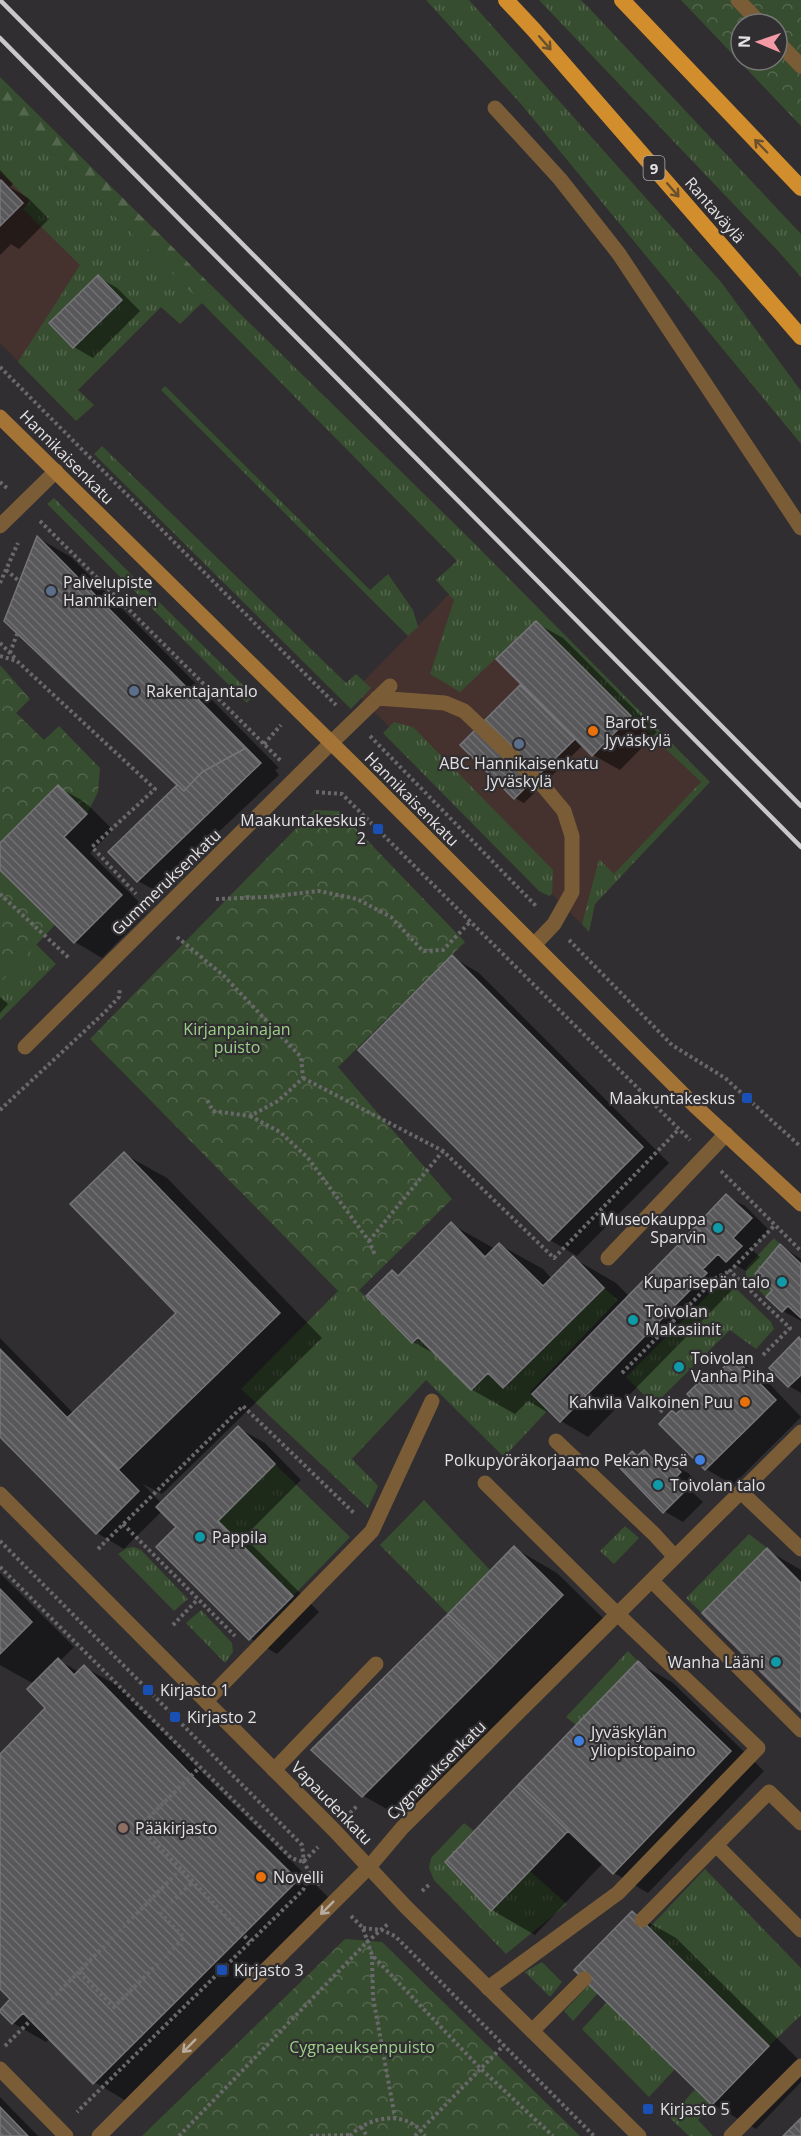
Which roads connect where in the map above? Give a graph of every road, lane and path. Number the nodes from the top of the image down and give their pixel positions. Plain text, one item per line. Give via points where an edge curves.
1 (506, 0) edge
2 (622, 0) edge
3 (738, 0) edge
4 (749, 12) edge
5 (789, 54) edge
6 (801, 66) edge
7 (495, 108) dead end
8 (801, 188) edge
9 (801, 337) edge
10 (0, 367) edge
11 (0, 417) edge
12 (56, 471) junction
13 (0, 482) edge
14 (27, 509) junction
15 (0, 526) edge
16 (801, 528) edge
17 (6, 570) junction
18 (19, 581) dead end
19 (0, 583) edge
20 (17, 634) dead end
21 (0, 643) edge
22 (10, 653) junction
23 (0, 656) edge
24 (17, 661) junction
25 (390, 686) dead end
26 (377, 698) junction
27 (353, 721) junction
28 (331, 743) junction
29 (298, 777) junction
30 (0, 894) edge
31 (136, 894) dead end
32 (216, 899) dead end
33 (471, 921) junction
34 (554, 924) junction
35 (177, 937) dead end
36 (534, 945) junction
37 (70, 959) dead end
38 (119, 997) dead end
39 (25, 1047) dead end
40 (303, 1078) junction
41 (207, 1100) dead end
42 (0, 1110) edge
43 (250, 1116) junction
44 (679, 1129) junction
45 (726, 1134) junction
46 (801, 1147) edge
47 (443, 1152) junction
48 (705, 1155) junction
49 (801, 1204) edge
50 (775, 1225) junction
51 (369, 1241) junction
52 (801, 1251) edge
53 (375, 1255) dead end
54 (608, 1258) dead end
55 (730, 1271) junction
56 (762, 1355) dead end
57 (622, 1373) dead end
58 (432, 1401) dead end
59 (667, 1405) dead end
60 (660, 1412) dead end
61 (801, 1432) edge
62 (556, 1441) dead end
63 (484, 1483) dead end
64 (741, 1492) junction
65 (0, 1494) edge
66 (123, 1524) junction
67 (372, 1531) junction
68 (0, 1541) edge
69 (98, 1549) dead end
70 (801, 1549) edge
71 (675, 1557) junction
72 (0, 1567) edge
73 (652, 1581) junction
74 (198, 1599) junction
75 (618, 1615) junction
76 (173, 1625) dead end
77 (253, 1654) junction
78 (376, 1664) dead end
79 (206, 1701) junction
80 (801, 1730) edge
81 (199, 1768) junction
82 (274, 1770) junction
83 (801, 1823) edge
84 (716, 1845) junction
85 (304, 1862) junction
86 (369, 1868) junction
87 (181, 1869) junction
88 (193, 1882) junction
89 (642, 1920) dead end
90 (382, 1930) junction
91 (801, 1930) edge
92 (367, 1941) junction
93 (250, 1942) junction
94 (372, 1956) junction
95 (79, 1972) junction
96 (584, 1979) dead end
97 (488, 1988) junction
98 (532, 2031) junction
99 (504, 2046) junction
100 (0, 2051) edge
101 (801, 2066) edge
102 (0, 2069) edge
103 (481, 2069) junction
104 (395, 2118) junction
105 (361, 2127) junction
106 (422, 2130) junction
107 (62, 2133) edge
108 (350, 2135) edge
109 (99, 2136) edge
110 (179, 2136) edge
111 (310, 2136) edge
112 (367, 2136) edge
113 (416, 2136) edge
114 (425, 2136) edge
115 (553, 2136) edge
116 (594, 2136) edge
117 (639, 2136) edge
118 (731, 2136) edge

1 -> 9 highway, Rantaväylä / 9
8 -> 2 highway
3 - 4 street
5 - 6 street
7 - 16 street via 560,179 619,254
10 - 27 path
11 - 12 main road, Hannikaisenkatu
12 - 14 street
12 - 28 main road, Hannikaisenkatu
13 - 14 path
14 - 15 street
14 - 17 path
14 - 29 path
17 - 18 path
17 - 19 path
20 - 22 path
21 - 22 path
22 - 24 path
23 - 24 path
24 - 31 path via 155,789 92,847
25 - 26 street, Gummeruksenkatu
26 - 27 street, Gummeruksenkatu
26 - 34 street via 445,703 464,711 564,811 572,836 572,892
27 - 28 street, Gummeruksenkatu
27 - 34 path
28 - 29 street, Gummeruksenkatu
28 - 36 main road, Hannikaisenkatu
29 - 33 path via 317,793 342,794
29 - 39 street, Gummeruksenkatu
30 - 37 path
32 - 33 path via 319,891 357,899 391,917 423,951 443,950
33 - 44 path
34 - 36 street
34 - 46 path via 672,1045 725,1078
35 - 40 path via 224,976 301,1057
36 - 45 main road, Hannikaisenkatu
38 - 42 path
40 - 43 path via 278,1101
40 - 47 path
41 - 43 path via 213,1111
43 - 51 path via 280,1132 308,1158
44 - 47 path via 554,1258
44 - 48 path
45 - 48 street
45 - 49 main road, Hannikaisenkatu
47 - 51 path
48 - 50 path
48 - 54 street
50 - 52 path
50 - 55 path
51 - 53 path
55 - 56 path via 790,1328
55 - 57 path via 716,1278
58 - 67 street
59 - 60 path
61 - 64 street, Cygnaeuksenkatu
62 - 71 street
63 - 75 street
64 - 70 street
64 - 71 street, Cygnaeuksenkatu
65 - 79 street, Vapaudenkatu
66 - 67 path via 243,1406
66 - 69 path
66 - 74 path
67 - 77 street
68 - 85 path via 302,1845
71 - 73 street, Cygnaeuksenkatu
72 - 81 path
73 - 75 street, Cygnaeuksenkatu
73 - 80 street
74 - 76 path
74 - 77 path
75 - 86 street, Cygnaeuksenkatu via 402,1828
75 - 97 street via 758,1748 618,1893
77 - 79 street
78 - 82 street
79 - 82 street, Vapaudenkatu
81 - 85 path via 291,1858
81 - 87 path via 139,1827
82 - 86 street, Vapaudenkatu
83 - 84 street via 769,1792
84 - 89 street
84 - 91 street
85 - 93 path via 310,1874 303,1890
86 - 97 street, Vapaudenkatu
86 -> 109 street, Cygnaeuksenkatu
87 - 88 path
87 - 95 path
88 - 93 path
88 - 95 path via 160,1913 184,1938 114,2007
90 - 92 path
90 - 92 path via 363,1928
90 - 99 path via 395,1936
92 - 94 path
92 - 110 path
93 - 107 path
94 - 103 path
94 - 104 path via 373,1998
95 - 100 path
96 - 98 street
97 - 98 street, Vapaudenkatu
98 - 117 street, Vapaudenkatu
99 - 103 path
99 - 116 path
101 - 118 street
102 - 107 street
103 - 106 path
103 - 115 path
104 - 105 path via 383,2118
104 - 106 path
105 - 108 path
105 - 112 path
106 - 113 path
106 - 114 path
108 - 111 path

